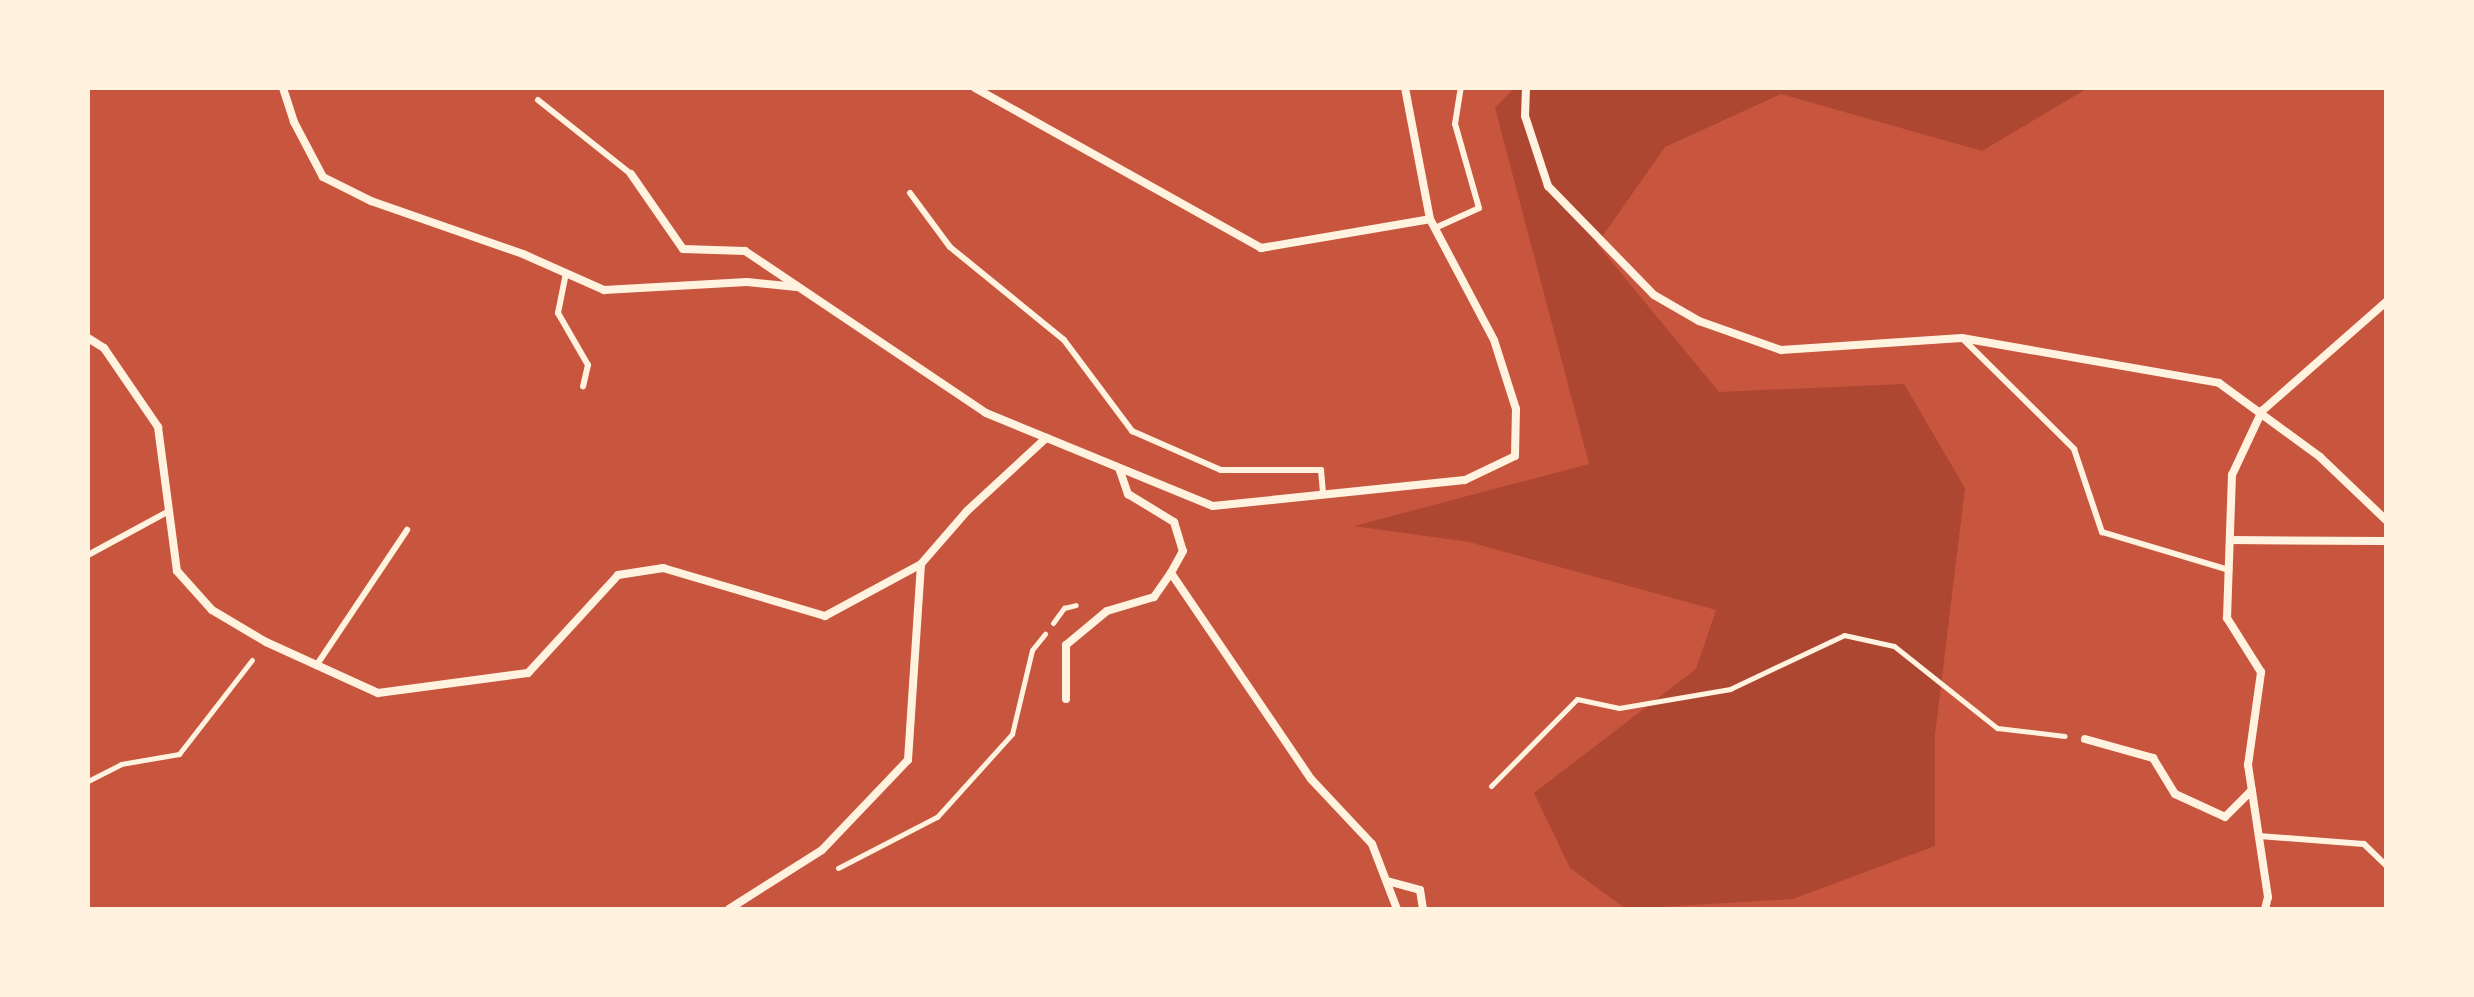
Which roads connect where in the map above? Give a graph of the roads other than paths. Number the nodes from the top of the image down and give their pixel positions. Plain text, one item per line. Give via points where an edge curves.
1 (283, 88) edge
2 (975, 88) edge
3 (1405, 88) edge
4 (1461, 88) edge
5 (1526, 88) edge
6 (538, 100) dead end
7 (631, 174) joint
8 (910, 193) dead end
9 (1430, 219) junction
10 (1435, 228) junction
11 (566, 273) junction
12 (801, 287) junction
13 (2386, 302) edge
14 (88, 338) edge
15 (1962, 338) junction
16 (583, 386) dead end
17 (2262, 411) junction
18 (1046, 438) junction
19 (1119, 468) junction
20 (1323, 495) junction
21 (169, 511) junction
22 (2386, 520) edge
23 (407, 530) dead end
24 (2230, 540) junction
25 (2386, 541) edge
26 (88, 555) edge
27 (921, 564) junction
28 (2229, 570) junction
29 (1171, 573) junction
30 (315, 668) junction
31 (1066, 699) dead end
32 (2085, 739) road end
33 (2252, 790) junction
34 (2259, 836) junction
35 (2386, 865) edge
36 (1387, 881) junction
37 (729, 909) edge
38 (1397, 909) edge
39 (1423, 909) edge
40 (2265, 909) edge

1 - 11 street via 323,177 371,201
2 - 9 street via 1261,248
3 - 9 street
4 - 10 lane via 1455,124 1479,208
5 - 15 street via 1525,116 1548,186 1654,295 1781,350
6 - 7 lane
7 - 12 street via 683,249 745,251
8 - 20 lane via 950,247 1064,340 1132,431 1221,470 1321,470
9 - 10 street
10 - 20 street via 1494,340 1516,409 1515,456 1465,480
11 - 12 street via 604,290 629,293 747,282
11 - 16 lane via 558,313 588,365
12 - 18 street via 986,413
13 - 17 street
14 - 21 street via 104,348 158,427
15 - 17 street via 2219,383
15 - 28 lane via 2074,449 2102,532
17 - 22 street
17 - 24 street via 2232,475
18 - 19 street
18 - 27 street via 967,511
19 - 20 street via 1213,506
19 - 29 street via 1128,494 1174,522 1183,551
21 - 26 lane
21 - 30 street via 177,571 212,610
23 - 30 lane
24 - 25 street
24 - 28 street
27 - 30 street via 825,616 663,568 618,575 528,673 502,678 415,684 378,693
27 - 37 street via 908,760 822,850
28 - 33 street via 2227,618 2261,672 2248,765
29 - 31 street via 1154,597 1107,611 1066,645
29 - 36 street via 1311,779 1372,844
32 - 33 street via 2153,758 2175,794 2225,817
33 - 34 street
34 - 35 lane via 2364,844
34 - 40 street
36 - 38 street
36 - 39 street via 1420,890

